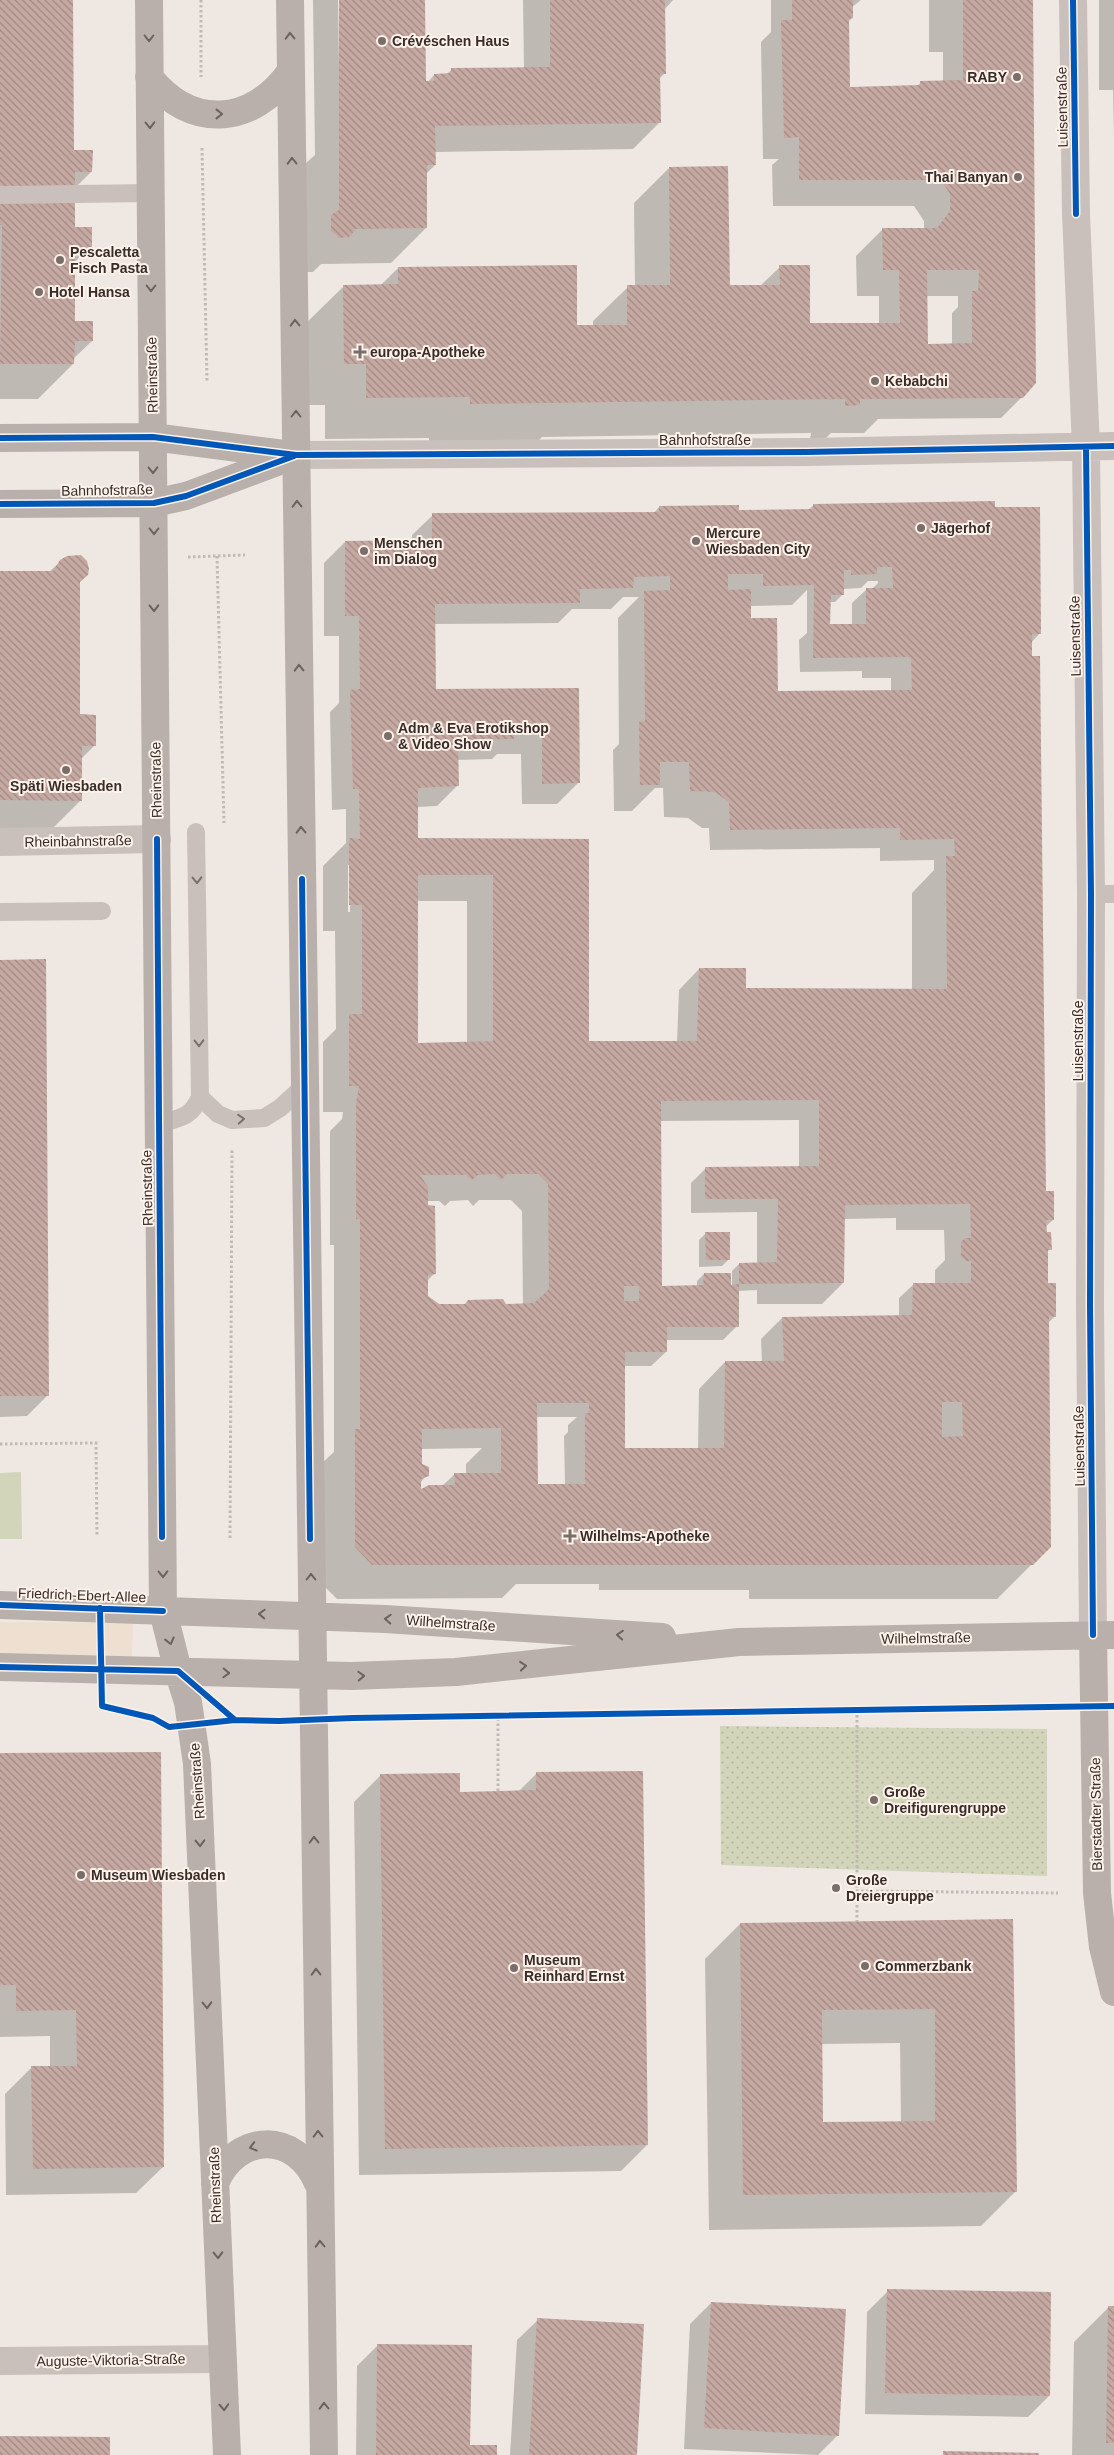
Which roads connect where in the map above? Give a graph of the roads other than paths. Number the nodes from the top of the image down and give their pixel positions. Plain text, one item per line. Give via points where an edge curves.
1 (149, 0) edge
2 (290, 0) edge
3 (1073, 0) edge
4 (291, 71) junction
5 (149, 76) junction
6 (151, 193) junction
7 (0, 195) edge
8 (153, 437) junction
9 (0, 438) edge
10 (1114, 446) edge
11 (1086, 447) junction
12 (296, 455) junction
13 (154, 503) junction
14 (0, 504) edge
15 (196, 832) dead end
16 (157, 839) junction
17 (0, 842) edge
18 (1102, 894) edge
19 (102, 911) dead end
20 (0, 912) edge
21 (304, 1086) junction
22 (200, 1097) junction
23 (159, 1124) junction
24 (0, 1605) edge
25 (163, 1611) junction
26 (310, 1616) junction
27 (1104, 1635) edge
28 (739, 1642) junction
29 (0, 1667) edge
30 (178, 1671) junction
31 (312, 1676) junction
32 (1113, 1984) edge
33 (318, 2183) junction
34 (215, 2184) junction
35 (222, 2359) junction
36 (0, 2361) edge
37 (227, 2455) edge
38 (324, 2455) edge

1 -> 5 main road, Rheinstraße
4 -> 2 main road
3 - 11 street, Luisenstraße via 1076,214
5 -> 4 main road via 171,100 201,113 222,115 242,112 262,102 278,89
12 -> 4 main road
5 -> 6 main road, Rheinstraße
6 - 7 lane
6 -> 8 main road, Rheinstraße
8 - 9 main road, Bahnhofstraße
8 - 12 main road, Bahnhofstraße
8 -> 13 main road, Rheinstraße
10 - 11 street, Bahnhofstraße
11 - 12 street, Bahnhofstraße
11 - 18 street, Luisenstraße
12 - 13 main road, Bahnhofstraße via 186,496
21 -> 12 main road
13 - 14 main road, Bahnhofstraße
13 -> 16 main road, Rheinstraße
15 -> 22 lane
16 - 17 street, Rheinbahnstraße
16 - 23 main road, Rheinstraße
18 - 27 street, Luisenstraße via 1090,1306
19 - 20 lane
22 -> 21 lane via 218,1114 232,1120 264,1118
26 -> 21 main road
22 - 23 lane via 195,1110 184,1117
23 -> 25 main road, Rheinstraße
24 - 25 main road, Friedrich-Ebert-Allee
26 -> 25 main road, Wilhelmstraße
25 -> 30 main road, Rheinstraße
28 -> 26 main road, Wilhelmstraße
26 - 31 main road
27 - 28 main road, Wilhelmstraße
27 - 32 main road, Bierstadter Straße via 1097,1893 1101,1932
31 -> 28 main road, Wilhelmstraße via 456,1672
29 - 30 main road
30 -> 31 main road, Wilhelmstraße
30 -> 34 main road, Rheinstraße via 188,1702 197,1764
33 -> 31 main road
33 -> 34 main road via 304,2159 281,2146 266,2144 240,2151 229,2160
38 -> 33 main road
34 -> 35 main road, Rheinstraße
35 - 36 street, Auguste-Viktoria-Straße
35 -> 37 main road, Rheinstraße

